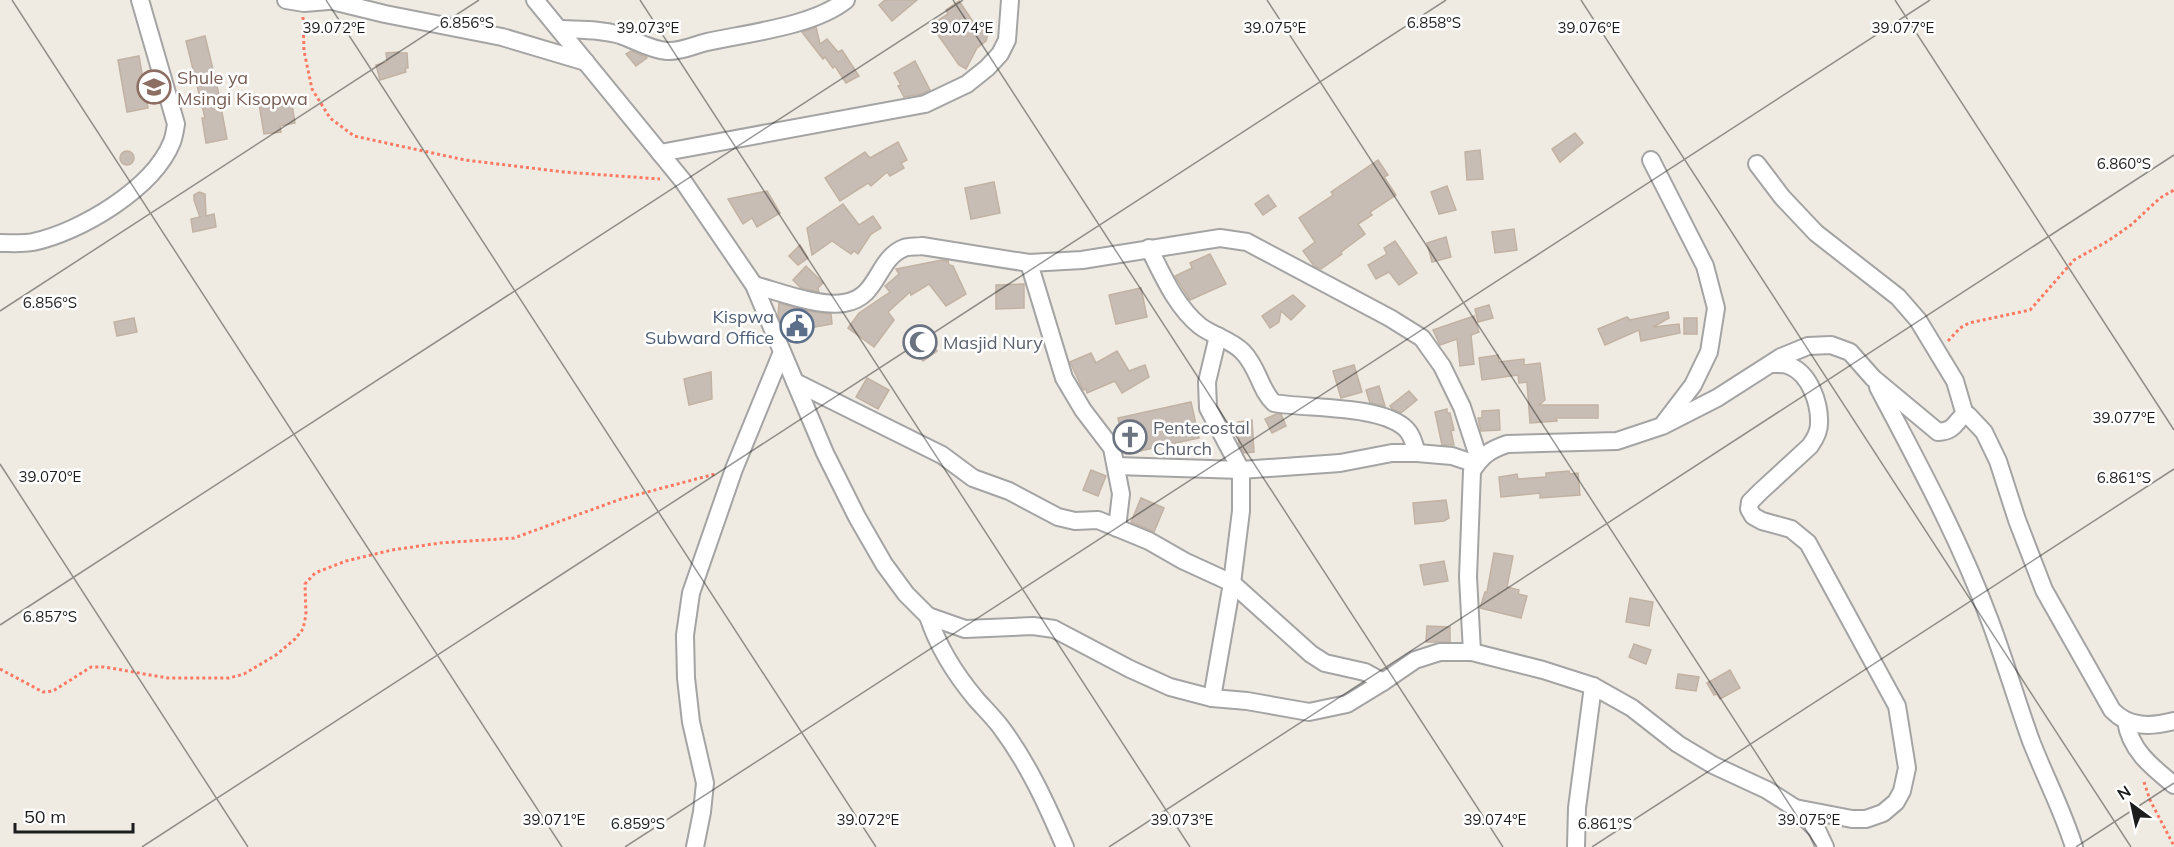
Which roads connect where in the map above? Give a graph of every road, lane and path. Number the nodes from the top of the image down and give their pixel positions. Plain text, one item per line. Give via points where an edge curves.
1 (140, 0) edge
2 (286, 0) edge
3 (535, 0) edge
4 (846, 0) edge
5 (1010, 0) edge
6 (338, 1) edge
7 (304, 3) junction
8 (561, 29) junction
9 (586, 62) junction
10 (660, 153) junction
11 (1651, 160) dead end
12 (1756, 164) dead end
13 (683, 181) junction
14 (2174, 190) edge
15 (0, 243) edge
16 (1149, 248) junction
17 (1029, 263) junction
18 (754, 285) junction
19 (1218, 336) junction
20 (782, 352) junction
21 (1939, 354) junction
22 (1770, 364) junction
23 (1873, 378) junction
24 (795, 382) junction
25 (1965, 415) junction
26 (1662, 426) junction
27 (1418, 453) junction
28 (1478, 462) junction
29 (1116, 466) junction
30 (734, 469) junction
31 (1241, 470) junction
32 (1117, 528) junction
33 (1232, 583) junction
34 (928, 616) junction
35 (1472, 652) junction
36 (0, 669) edge
37 (1383, 682) junction
38 (1593, 686) junction
39 (1212, 698) junction
40 (2126, 721) junction
41 (2174, 721) edge
42 (2143, 780) dead end
43 (2174, 785) edge
44 (1795, 808) junction
45 (2174, 846) edge
46 (695, 847) edge
47 (1065, 847) edge
48 (1576, 847) edge
49 (1825, 847) edge
50 (2074, 847) edge

1 - 15 street via 176,124 163,158 140,184 105,213 57,236 30,243
2 - 7 street
3 - 8 street
4 - 8 street via 824,14 799,22 677,50 667,51 618,34
5 - 10 street via 1007,40 1000,54 967,84 925,104
6 - 7 street
6 - 9 street via 502,37
7 - 13 path via 304,51 312,89 330,118 354,136 465,160
8 - 9 street
9 - 10 street
10 - 13 street
11 - 26 street via 1705,266 1716,308 1709,352 1693,386
12 - 21 street via 1816,233 1898,297
13 - 18 street
14 - 21 path via 2116,236 2074,260 2030,310 1969,323
16 - 17 street via 1082,260
16 - 19 street via 1187,312 1200,326
16 - 28 street via 1220,238 1247,242 1422,338 1442,366 1462,407
17 - 18 street via 922,246 904,248 890,259 863,297 846,303 814,301
17 - 29 street via 1064,378 1112,448
18 - 20 street
19 - 27 street via 1241,349 1274,403 1388,417 1406,428
19 - 31 street via 1207,381 1208,408
20 - 24 street
20 - 30 street
21 - 25 street via 1955,381
22 - 23 street via 1808,346 1831,345 1850,352
22 - 26 street via 1717,398
22 - 44 street via 1791,366 1804,377 1817,405 1819,425 1810,446 1750,502 1749,509 1753,516 1791,529 1808,543 1897,706 1907,768 1896,802 1866,819
23 - 25 street via 1938,432 1955,428
23 - 50 street via 1969,569
24 - 32 street via 942,455 973,478 1009,491 1058,517 1098,520
24 - 34 street via 857,517 884,564
25 - 40 street via 1988,438 2044,590 2112,710
26 - 28 street via 1617,441 1507,444 1490,450
27 - 28 street
27 - 31 street
28 - 35 street via 1472,471 1468,577
29 - 31 street
29 - 32 street via 1121,494
30 - 36 path via 621,499 514,538 392,550 315,573 305,584 303,629 276,655 244,674 229,678 168,678 91,667 53,691 43,692
30 - 46 street via 691,593 685,635 690,722 705,783
31 - 33 street via 1241,511
32 - 33 street
33 - 37 street via 1311,654 1325,663 1365,672
33 - 39 street
34 - 39 street via 965,629 1054,629 1170,687
34 - 47 street via 945,656 999,725 1041,792
35 - 37 street via 1440,652 1415,660
35 - 38 street
37 - 39 street via 1347,704 1309,712
38 - 44 street via 1632,708 1678,744
38 - 48 street via 1577,808
40 - 41 street via 2151,725
40 - 43 street via 2138,754
42 - 45 path
44 - 49 street via 1817,830

